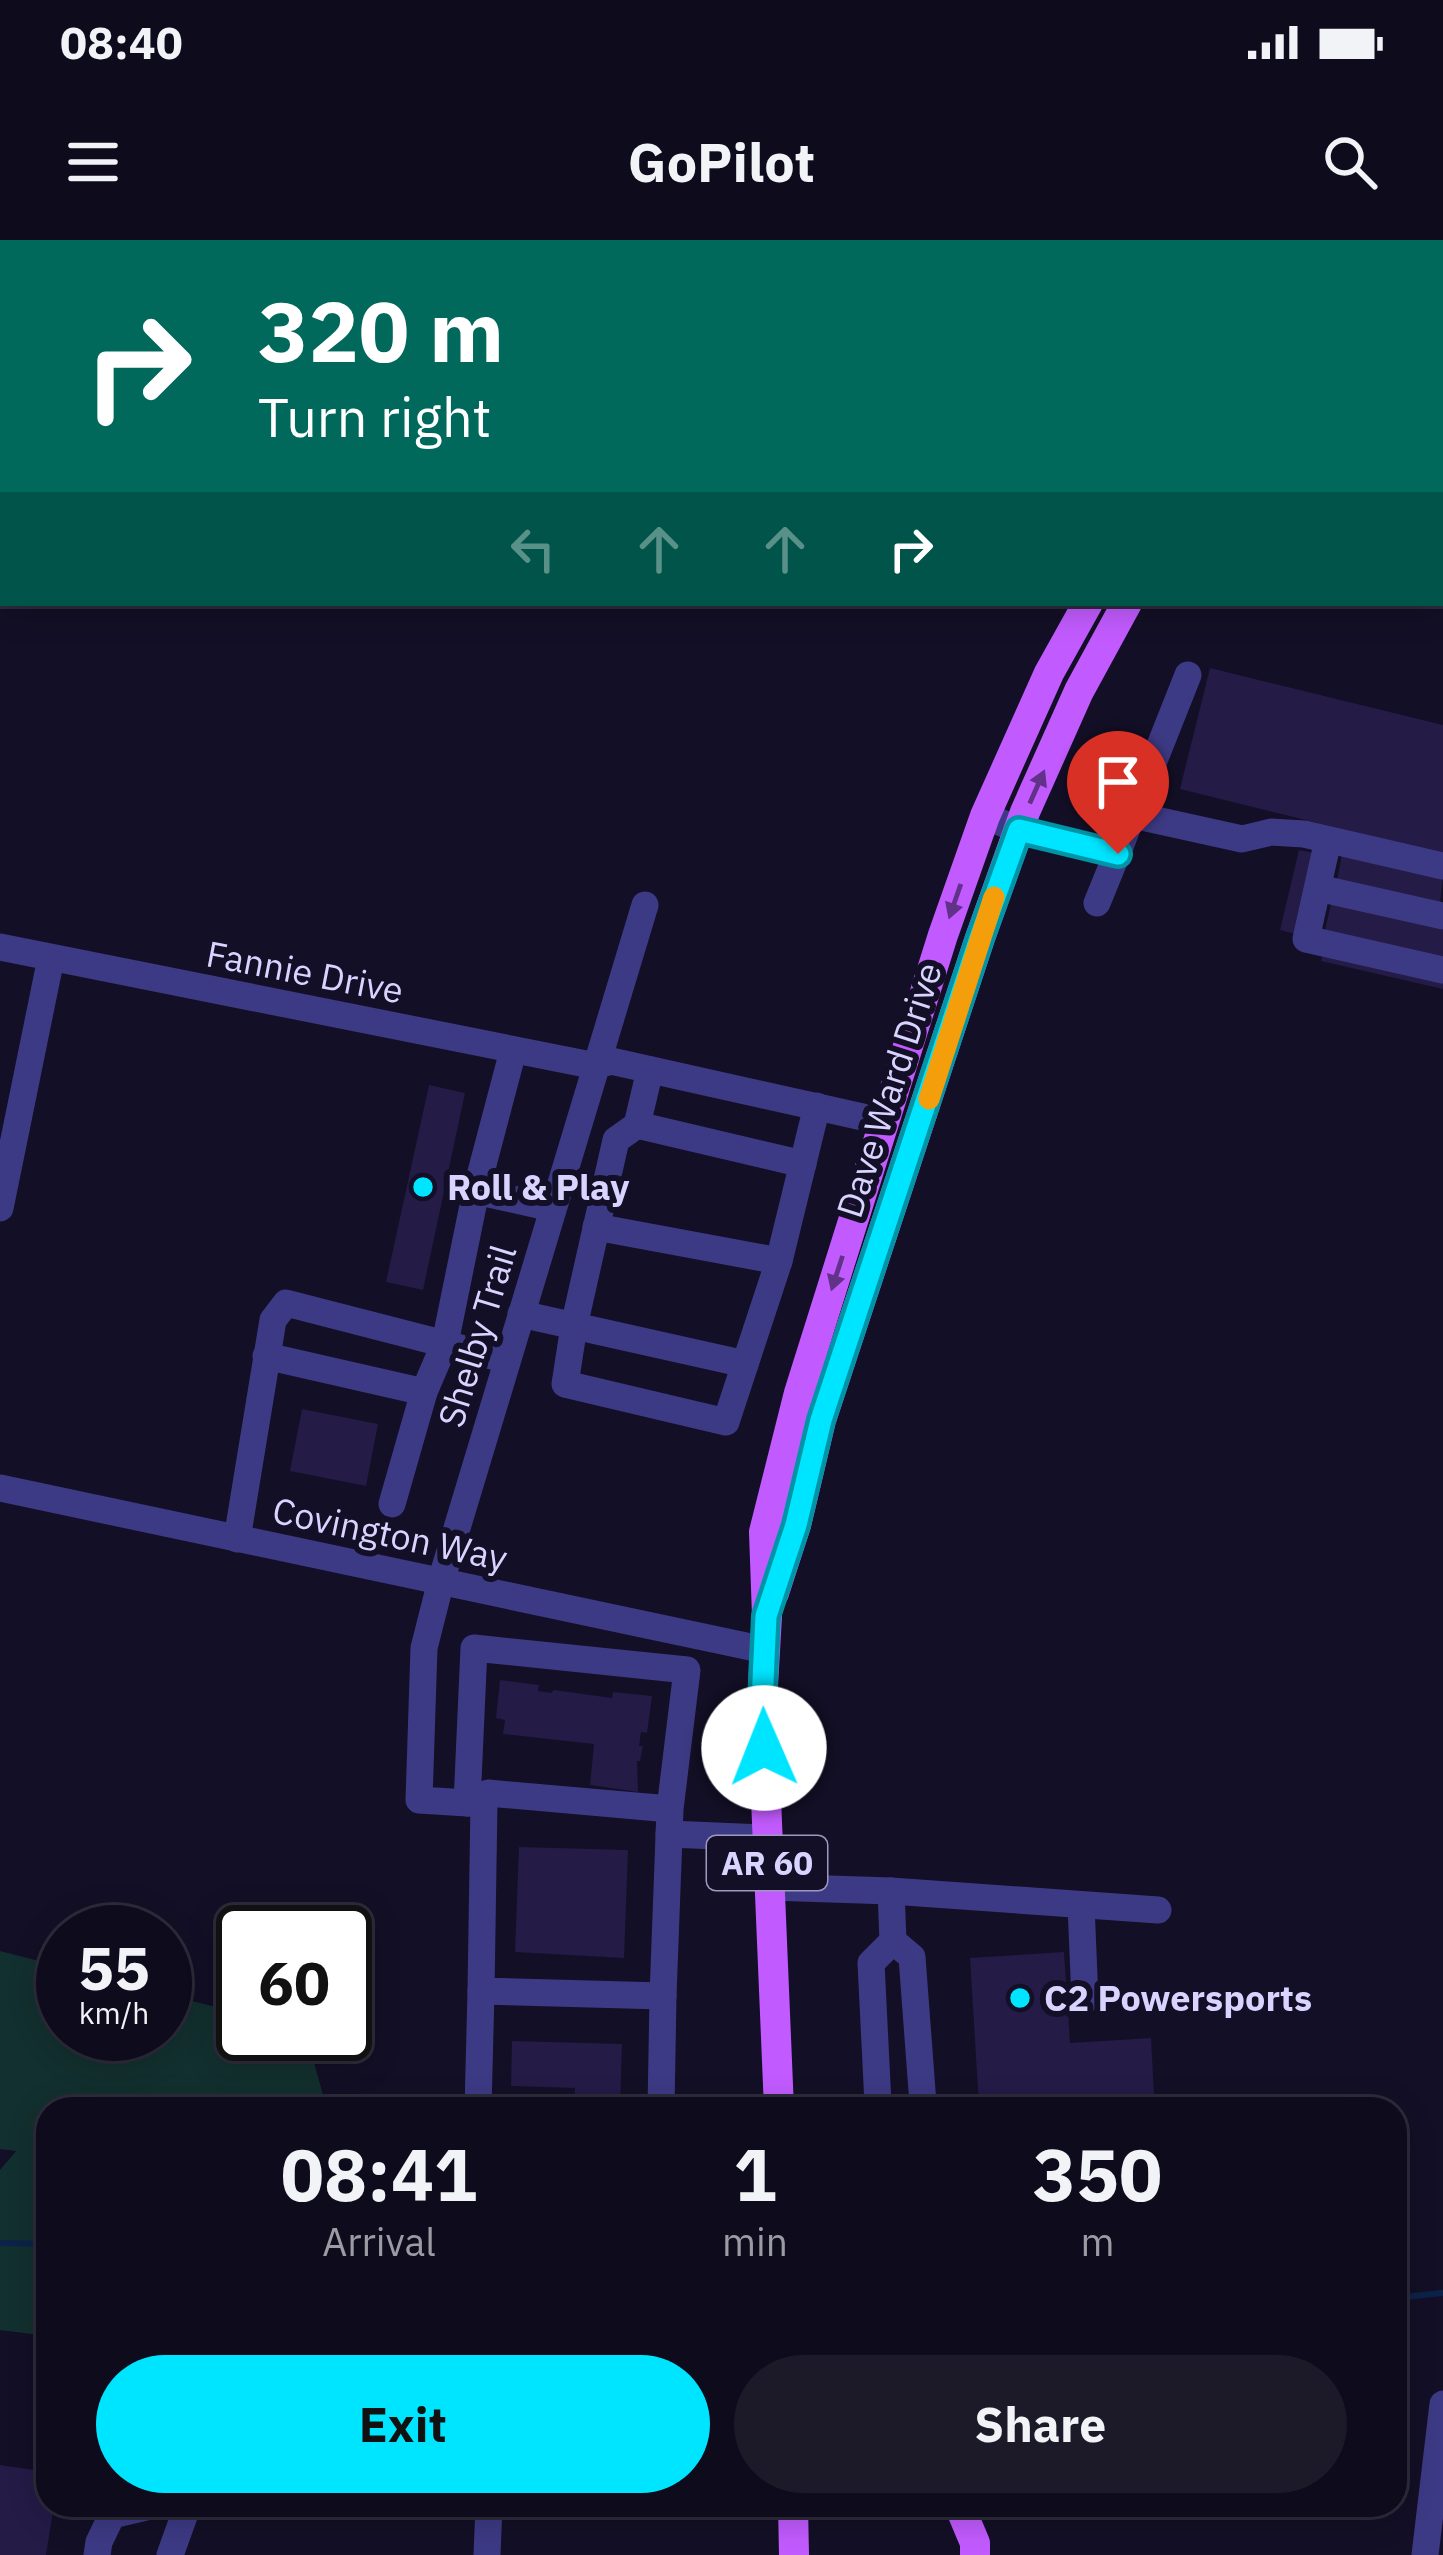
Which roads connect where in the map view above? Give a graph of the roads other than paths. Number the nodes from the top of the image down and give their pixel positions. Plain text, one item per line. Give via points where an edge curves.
1 (1086, 606) edge
2 (1125, 606) edge
3 (1188, 675) dead end
4 (1133, 814) junction
5 (985, 816) junction
6 (1019, 830) junction
7 (1328, 840) junction
8 (1118, 854) junction
9 (1443, 866) edge
10 (1318, 888) junction
11 (1097, 903) dead end
12 (645, 905) dead end
13 (1443, 916) edge
14 (0, 947) edge
15 (51, 958) junction
16 (1443, 970) edge
17 (513, 1051) junction
18 (596, 1066) junction
19 (650, 1070) junction
20 (817, 1106) junction
21 (885, 1122) junction
22 (637, 1125) junction
23 (803, 1164) junction
24 (476, 1191) junction
25 (0, 1208) edge
26 (552, 1208) junction
27 (596, 1227) junction
28 (779, 1261) junction
29 (521, 1314) junction
30 (574, 1326) junction
31 (445, 1343) junction
32 (266, 1356) junction
33 (507, 1360) junction
34 (745, 1364) junction
35 (424, 1392) junction
36 (0, 1488) edge
37 (392, 1504) dead end
38 (237, 1539) junction
39 (441, 1581) junction
40 (766, 1616) junction
41 (765, 1650) junction
42 (475, 1804) junction
43 (669, 1821) junction
44 (766, 1838) junction
45 (769, 1887) junction
46 (892, 1891) junction
47 (1081, 1905) junction
48 (1159, 1910) dead end
49 (893, 1941) junction
50 (481, 1991) junction
51 (662, 1996) junction
52 (1085, 2000) dead end
53 (478, 2097) edge
54 (661, 2097) edge
55 (778, 2097) edge
56 (878, 2097) edge
57 (922, 2097) edge
58 (1443, 2404) edge
59 (112, 2517) edge
60 (183, 2517) edge
61 (489, 2517) edge
62 (793, 2517) edge
63 (964, 2517) edge
64 (97, 2555) edge
65 (170, 2555) edge
66 (488, 2555) edge
67 (794, 2555) edge
68 (975, 2555) edge
69 (1425, 2555) edge

1 - 5 main road, Dave Ward Drive / AR 60
6 -> 2 main road, Dave Ward Drive / AR 60
3 - 4 street
4 - 7 street via 1242,839 1271,832
4 - 8 street
5 - 6 street
5 -> 21 main road, Dave Ward Drive / AR 60
6 - 8 street
6 - 40 main road, Dave Ward Drive / AR 60 via 821,1420
7 - 9 street
7 - 10 street
8 - 11 street
10 - 13 street
10 - 16 street via 1306,939
12 - 18 street, Shelby Trail
14 - 15 street, Fannie Drive
15 - 17 street, Fannie Drive
15 - 25 street
17 - 18 street, Fannie Drive
17 - 24 street
18 - 19 street, Fannie Drive via 611,1061
18 - 26 street, Shelby Trail
19 - 20 street, Fannie Drive
19 - 22 street
20 - 21 street, Fannie Drive
20 - 23 street
21 -> 40 main road, Dave Ward Drive / AR 60 via 764,1532
22 - 23 street
22 - 27 street via 616,1140
23 - 28 street
24 - 26 street
24 - 31 street
26 - 29 street, Shelby Trail
27 - 28 street
27 - 30 street
28 - 34 street
29 - 30 street
29 - 33 street, Shelby Trail
30 - 34 street
30 - 34 street via 566,1384 726,1422
31 - 32 street via 286,1303
31 - 33 street
31 - 35 street
32 - 35 street
32 - 38 street
33 - 39 street, Shelby Trail
35 - 37 street
36 - 38 street, Covington Way
38 - 39 street, Covington Way
39 - 41 street, Covington Way
39 - 42 street, Shelby Trail via 424,1648 419,1800
40 - 41 main road, Dave Ward Drive / AR 60
41 - 44 main road, Dave Ward Drive / AR 60
42 - 43 street via 488,1793
42 - 43 street via 474,1648 687,1670
42 - 50 street
43 - 44 street
43 - 51 street
44 - 45 main road, Dave Ward Drive / AR 60
45 - 46 street
45 - 55 main road, Dave Ward Drive / AR 60
46 - 47 street
46 - 49 street
47 - 48 street
47 - 52 street
49 - 56 street via 871,1963
49 - 57 street via 912,1958
50 - 51 street
50 - 53 street
51 - 54 street
58 - 69 street
59 - 64 street
60 - 65 street
61 - 66 street
62 - 67 main road
63 - 68 main road

